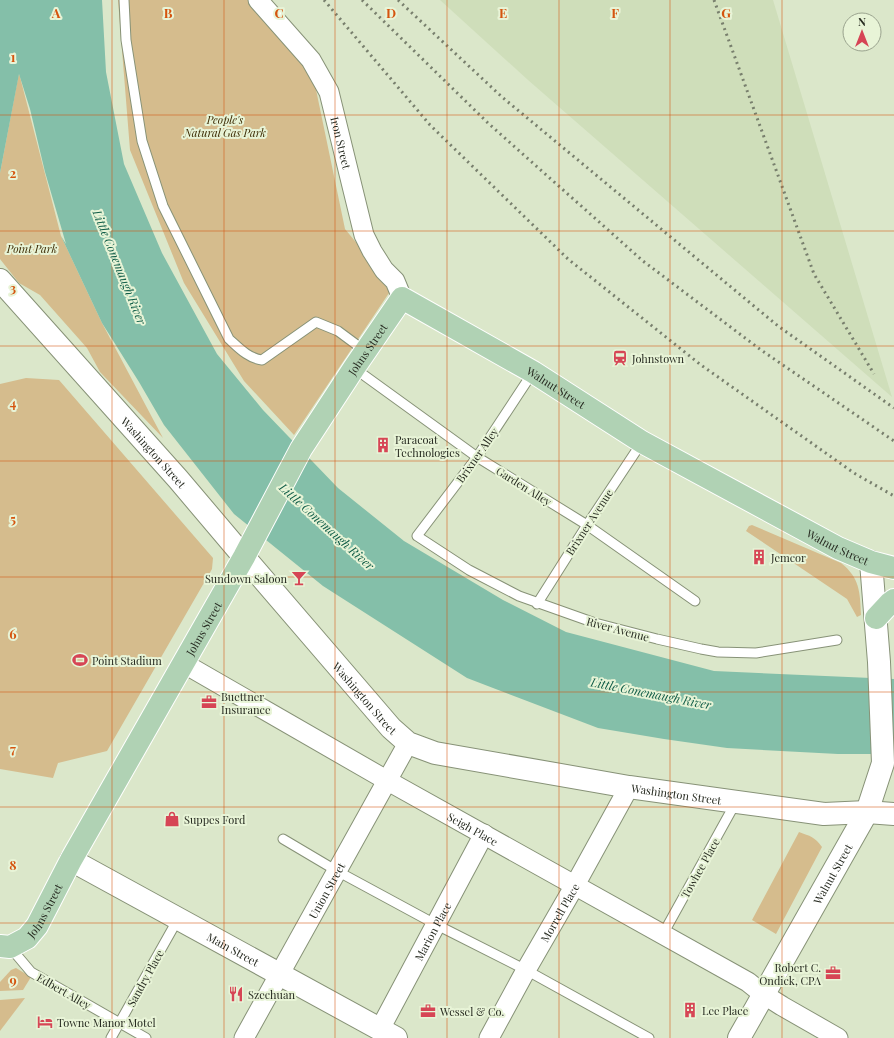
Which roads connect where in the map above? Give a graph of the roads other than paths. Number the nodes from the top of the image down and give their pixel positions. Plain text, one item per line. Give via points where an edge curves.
1 (124, 0) edge
2 (258, 0) edge
3 (0, 280) edge
4 (402, 298) junction
5 (360, 360) junction
6 (533, 372) junction
7 (642, 442) junction
8 (477, 457) junction
9 (587, 525) junction
10 (417, 536) joint
11 (244, 557) junction
12 (871, 562) junction
13 (894, 568) edge
14 (894, 600) edge
15 (695, 601) dead end
16 (537, 604) junction
17 (876, 618) junction
18 (837, 640) dead end
19 (183, 663) junction
20 (408, 743) junction
21 (388, 781) junction
22 (628, 787) junction
23 (737, 802) junction
24 (867, 812) junction
25 (894, 814) edge
26 (484, 834) junction
27 (283, 839) dead end
28 (71, 860) junction
29 (338, 871) junction
30 (575, 885) junction
31 (178, 919) junction
32 (436, 924) junction
33 (663, 934) junction
34 (5, 946) edge
35 (526, 970) junction
36 (280, 974) junction
37 (763, 994) junction
38 (119, 1023) junction
39 (388, 1034) edge
40 (111, 1038) edge
41 (146, 1038) edge
42 (244, 1038) edge
43 (489, 1038) edge
44 (649, 1038) edge
45 (738, 1038) edge
46 (838, 1038) edge

1 - 5 lane, Garden Alley via 126,40 142,141 164,206 229,339 246,354 262,360 316,322 338,331
2 - 4 street, Iron Street via 311,60 329,92 364,236 384,270 395,280
3 - 11 main road, Washington Street via 178,478
4 - 5 main road, Johns Street
4 - 6 main road, Walnut Street
5 - 8 lane, Garden Alley
5 - 11 main road, Johns Street via 301,449
6 - 7 main road, Walnut Street
6 - 8 lane, Brixner Alley
7 - 9 lane, Brixner Avenue
7 - 12 main road, Walnut Street via 838,548
8 - 9 lane, Garden Alley
8 - 10 lane, Brixner Alley
9 - 15 lane, Garden Alley
9 - 16 lane, Brixner Avenue
10 - 16 lane, River Avenue via 469,570
11 - 19 main road, Johns Street
11 - 20 main road, Washington Street via 391,728
12 - 13 main road
12 - 17 main road, Walnut Street
14 - 17 main road
16 - 18 lane, River Avenue via 595,623 718,652 756,653
17 - 24 main road, Walnut Street via 883,763
19 - 21 street, Seigh Place
19 - 28 main road, Johns Street
20 - 21 street, Union Street
20 - 22 main road, Washington Street via 435,753
21 - 26 street, Seigh Place
21 - 29 street, Union Street
22 - 23 main road, Washington Street
22 - 30 street, Morrell Place
23 - 24 main road, Washington Street via 824,814
23 - 33 lane, Towhee Place
24 - 25 main road, Washington Street
24 - 37 main road, Walnut Street
26 - 30 street, Seigh Place
26 - 32 street, Marion Place
27 - 29 lane
28 - 31 main road, Main Street
28 - 34 main road, Johns Street via 37,926 27,938
29 - 32 lane
29 - 36 street, Union Street
30 - 33 street, Seigh Place
30 - 35 street, Morrell Place
31 - 36 main road, Main Street
31 - 38 lane, Sandry Place
32 - 35 lane
32 - 39 street, Marion Place
33 - 37 street, Seigh Place via 748,982
34 - 38 lane, Edbert Alley via 31,972
35 - 43 street, Morrell Place
35 - 44 lane
36 - 39 main road, Main Street
36 - 42 street, Union Street
37 - 45 main road, Walnut Street
37 - 46 street, Seigh Place
38 - 40 lane, Sandry Place
38 - 41 lane, Edbert Alley

